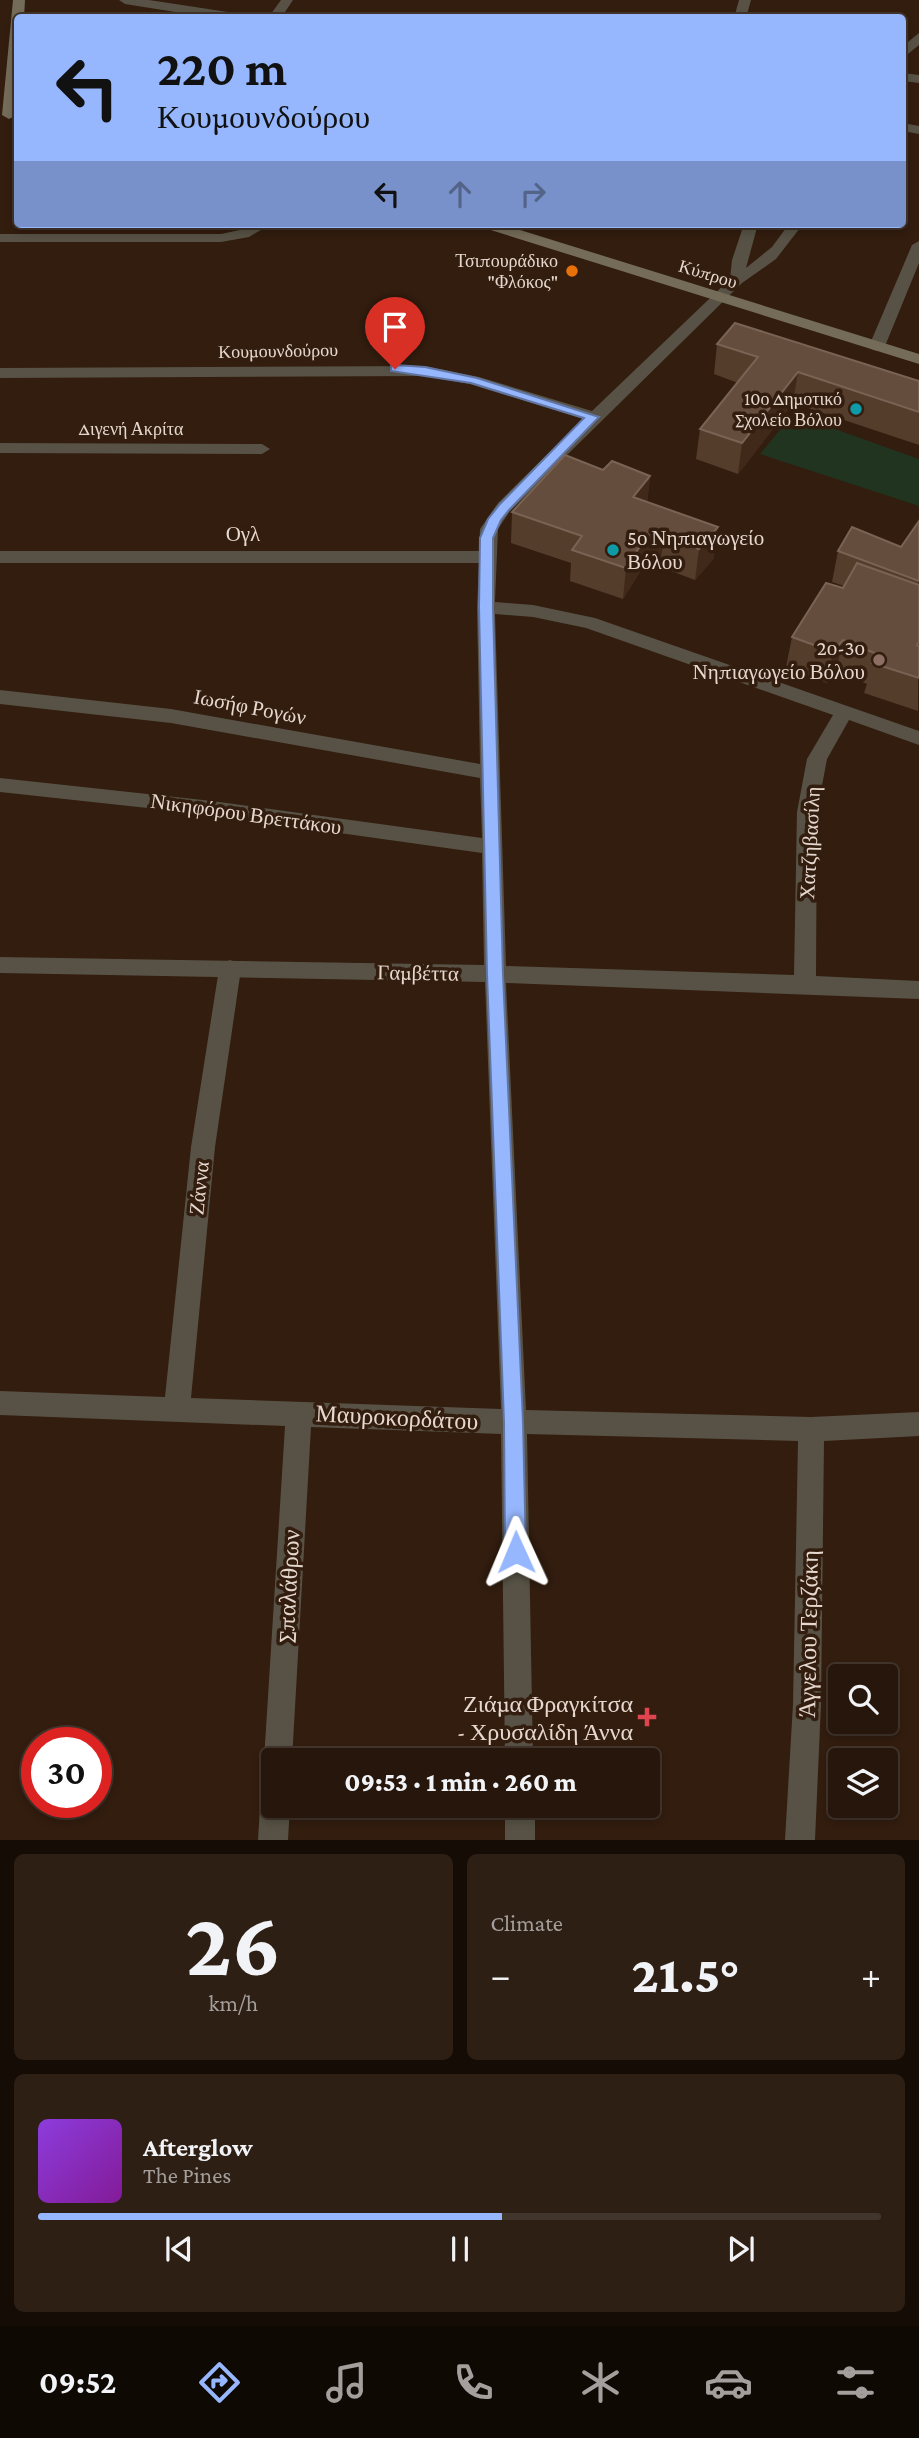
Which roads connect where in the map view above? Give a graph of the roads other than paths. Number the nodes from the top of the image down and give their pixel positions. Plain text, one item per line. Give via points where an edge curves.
1 (125, 0) edge
2 (215, 14) edge
3 (919, 37) edge
4 (906, 51) edge
5 (14, 58) edge
6 (9, 115) edge
7 (256, 228) edge
8 (499, 228) edge
9 (750, 228) edge
10 (794, 228) edge
11 (0, 238) edge
12 (919, 245) edge
13 (737, 280) junction
14 (720, 298) junction
15 (877, 346) junction
16 (919, 359) edge
17 (0, 373) edge
18 (593, 417) junction
19 (0, 448) edge
20 (262, 449) dead end
21 (486, 556) junction
22 (0, 557) edge
23 (486, 607) junction
24 (0, 697) edge
25 (845, 710) junction
26 (919, 738) edge
27 (490, 773) junction
28 (0, 785) edge
29 (492, 847) junction
30 (0, 965) edge
31 (230, 969) junction
32 (495, 974) junction
33 (806, 983) junction
34 (919, 990) edge
35 (0, 1403) edge
36 (177, 1408) junction
37 (299, 1412) junction
38 (514, 1422) junction
39 (919, 1424) edge
40 (811, 1429) junction
41 (279, 1748) edge
42 (519, 1748) edge
43 (274, 1818) edge
44 (520, 1818) edge
45 (273, 1839) edge
46 (520, 1839) edge
47 (800, 1839) edge

1 - 2 street
3 - 4 street
5 - 6 street
7 - 11 street via 221,238
8 - 14 street, Κύπρου
9 - 13 street
10 - 13 street via 772,258
12 - 15 street
13 - 14 street
14 - 15 street, Κύπρου
14 - 18 street
15 - 16 street, Κύπρου
17 - 18 street, Κουμουνδούρου via 425,371 473,380
18 - 21 street via 495,519
19 - 20 street, Διγενή Ακρίτα
21 - 22 street, Ογλ
21 - 23 street
23 - 25 street via 589,622
23 - 27 street
24 - 27 street, Ιωσήφ Ρογών via 171,716
25 - 26 street
25 - 33 street, Χατζηβασίλη via 817,759 808,801
27 - 29 street
28 - 29 street, Νικηφόρου Βρεττάκου via 212,808
29 - 32 street
30 - 31 street, Γαμβέττα
31 - 32 street, Γαμβέττα
31 - 36 street, Ζάννα via 203,1147
32 - 33 street, Γαμβέττα
32 - 38 street
33 - 34 street, Γαμβέττα
35 - 36 street, Μαυροκορδάτου
36 - 37 street, Μαυροκορδάτου
37 - 38 street, Μαυροκορδάτου
37 - 41 street, Σπαλάθρων
38 - 40 street, Μαυροκορδάτου
38 - 42 street
39 - 40 street, Μαυροκορδάτου
40 - 47 street, Άγγελου Τερζάκη
43 - 45 street
44 - 46 street

